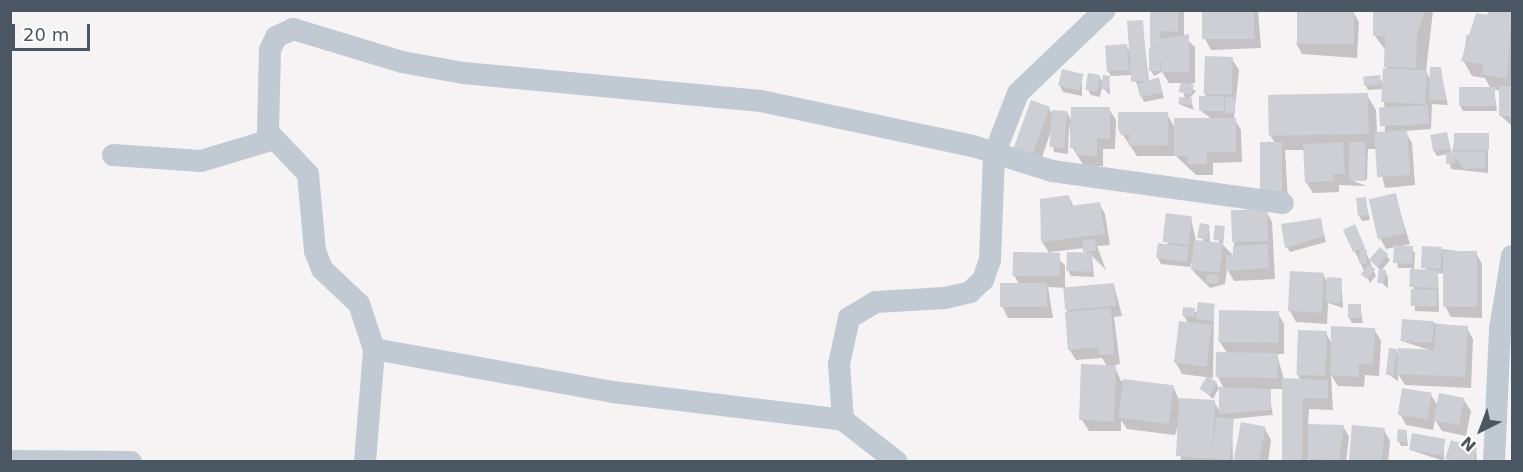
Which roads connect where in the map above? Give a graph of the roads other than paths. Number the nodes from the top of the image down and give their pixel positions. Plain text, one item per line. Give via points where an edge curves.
1 (1105, 10) edge
2 (271, 140) junction
3 (113, 155) dead end
4 (994, 155) junction
5 (1283, 203) dead end
6 (1512, 256) edge
7 (374, 349) junction
8 (843, 420) junction
9 (10, 461) edge
10 (131, 462) edge
11 (365, 462) edge
12 (897, 462) edge
13 (1494, 462) edge

1 - 4 street via 1018,93
2 - 3 street via 201,161
2 - 4 street via 270,50 276,37 293,29 402,62 493,76 761,101 973,146
2 - 7 street via 308,174 315,250 322,269 359,304
4 - 5 street via 1148,188
4 - 8 street via 990,260 983,280 970,292 945,298 876,302 849,318 839,364
6 - 13 street via 1500,329
7 - 8 street via 613,392
7 - 11 street
8 - 12 street
9 - 10 street

